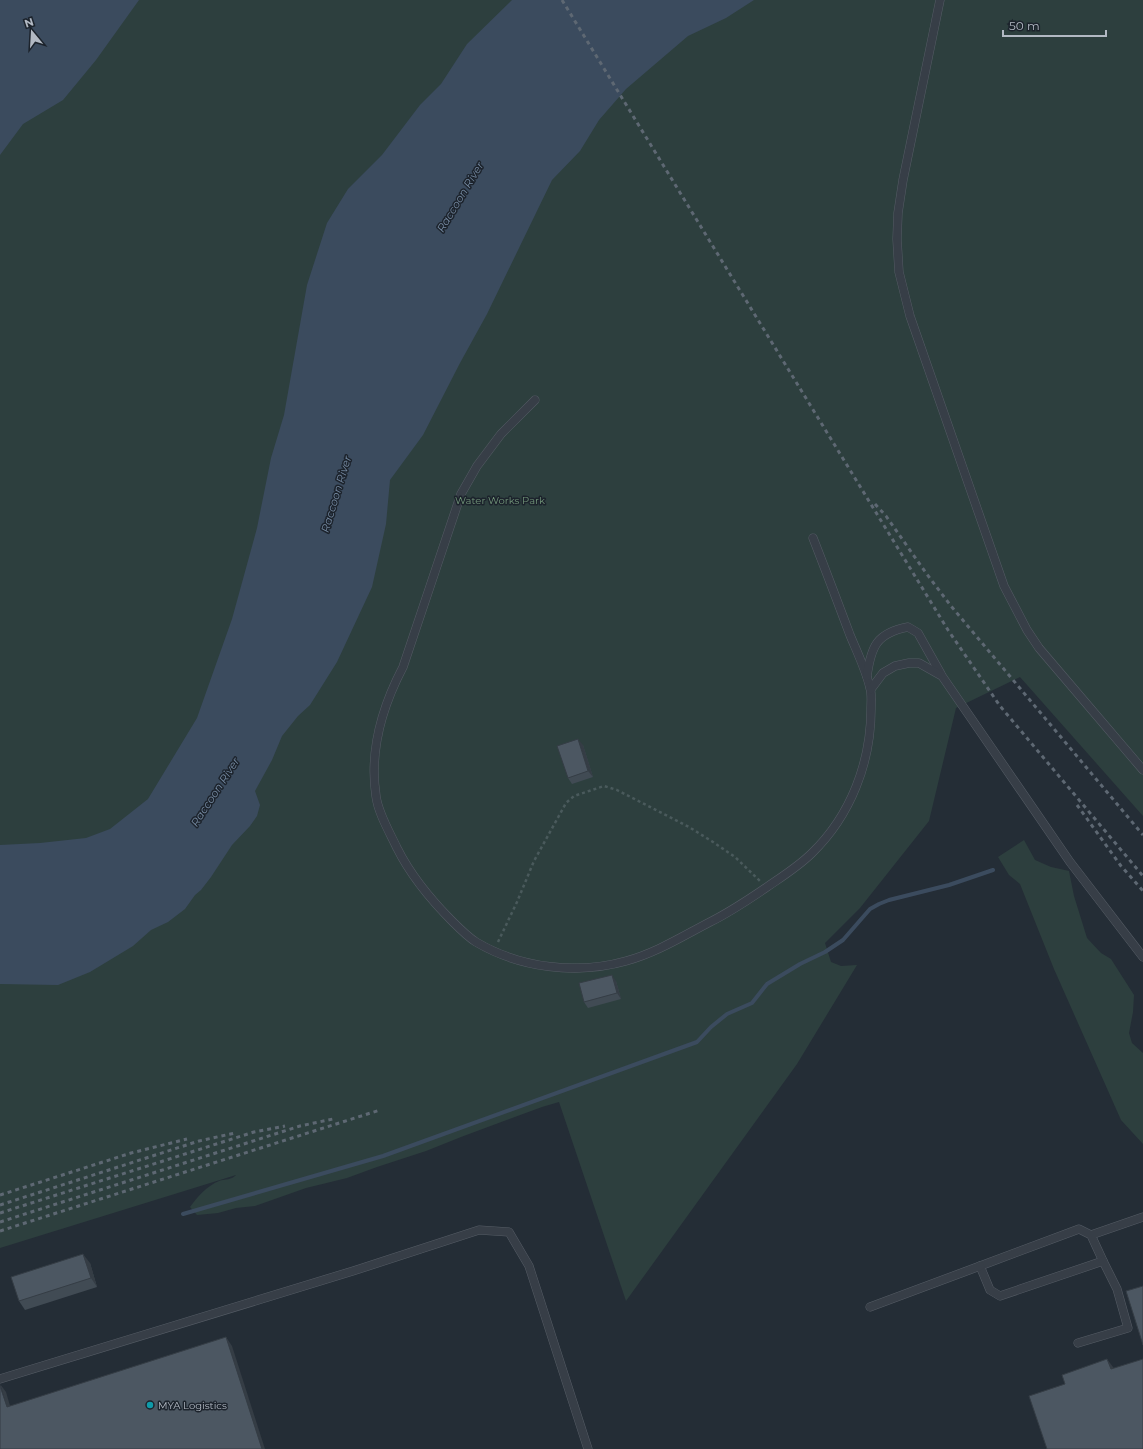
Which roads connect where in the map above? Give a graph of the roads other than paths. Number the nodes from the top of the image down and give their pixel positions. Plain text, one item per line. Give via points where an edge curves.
1 (940, 0) edge
2 (535, 400) dead end
3 (814, 538) dead end
4 (942, 676) junction
5 (867, 679) junction
6 (871, 689) junction
7 (1143, 770) edge
8 (1143, 957) edge
9 (1143, 1217) edge
10 (1091, 1235) junction
11 (1103, 1261) junction
12 (980, 1266) junction
13 (870, 1307) dead end
14 (1078, 1343) dead end
15 (0, 1379) edge
16 (588, 1449) edge

1 - 7 lane via 898,213 899,272 910,316 1009,598 1039,648
2 - 6 lane via 501,434 477,466 461,494 403,667 382,713 376,738 376,798 387,828 415,877 439,909 462,931 474,941 523,962 548,967 599,967 649,954 732,911 813,852 846,810 865,761 870,735
3 - 5 lane
4 - 5 lane via 918,633 908,627 886,633 877,642 871,653
4 - 6 lane via 919,663 909,663 895,666 883,673
4 - 8 lane via 1070,862
5 - 6 lane
9 - 10 lane
10 - 11 lane
10 - 12 lane via 1079,1229
11 - 12 lane via 1000,1296 990,1290
11 - 14 lane via 1117,1289 1128,1328
12 - 13 lane
15 - 16 lane via 479,1230 509,1232 529,1266

